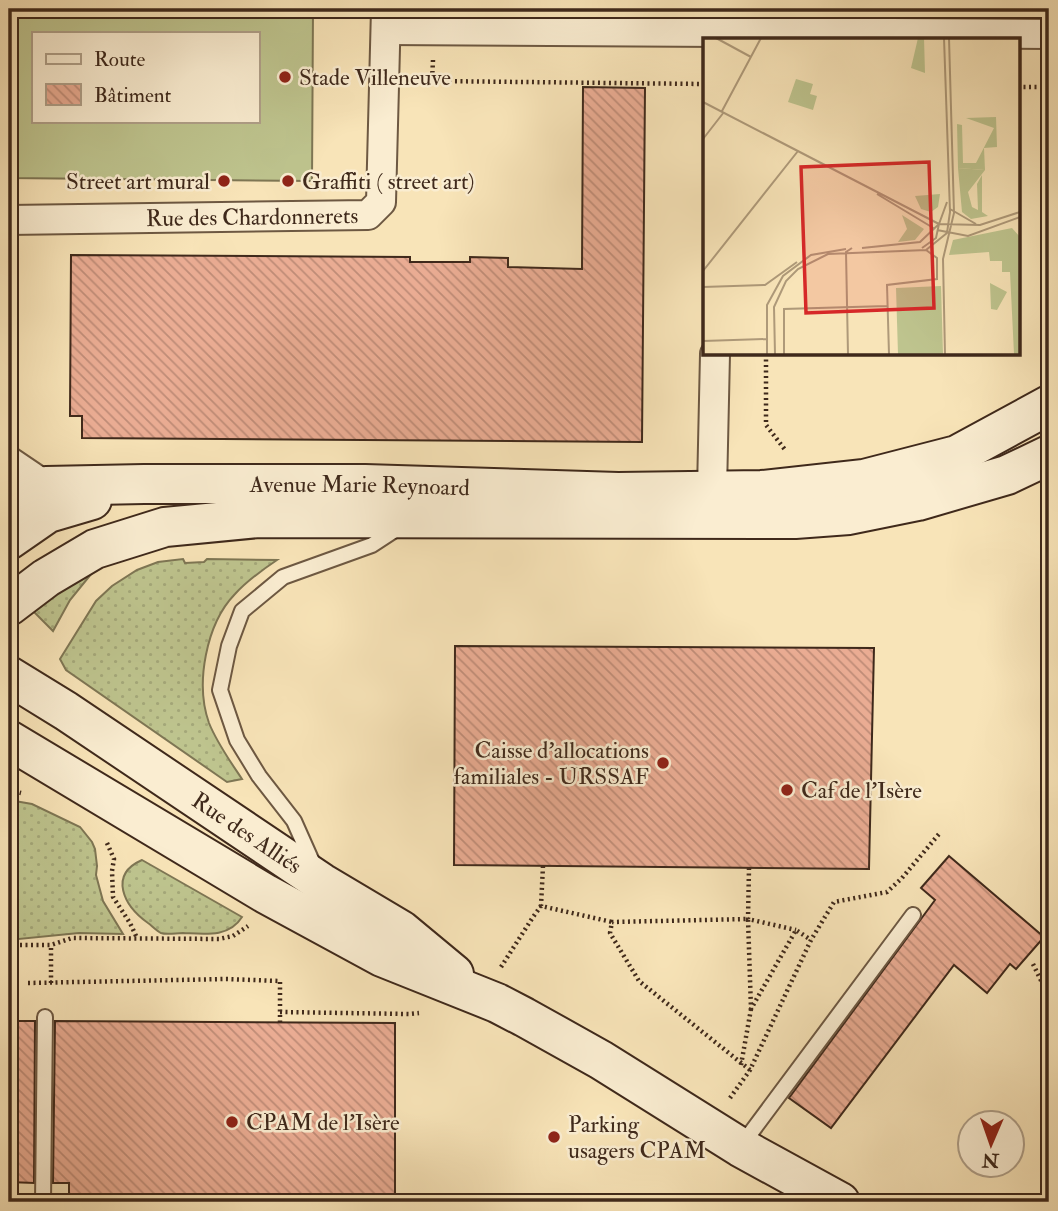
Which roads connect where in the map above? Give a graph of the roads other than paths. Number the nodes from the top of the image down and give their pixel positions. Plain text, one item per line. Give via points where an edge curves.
1 (386, 19) edge
2 (724, 27) edge
3 (1049, 34) edge
4 (9, 220) edge
5 (716, 355) edge
6 (1049, 405) edge
7 (1049, 455) edge
8 (9, 461) edge
9 (144, 484) junction
10 (46, 486) junction
11 (712, 490) junction
12 (9, 502) edge
13 (411, 519) junction
14 (665, 519) junction
15 (9, 540) edge
16 (9, 606) edge
17 (9, 676) edge
18 (9, 740) edge
19 (322, 883) junction
20 (913, 915) dead end
21 (480, 996) junction
22 (45, 1017) dead end
23 (724, 1137) junction
24 (43, 1202) edge
25 (840, 1202) edge

1 - 2 street via 433,30
1 - 4 street, Rue des Chardonnerets via 381,202 368,215
2 - 3 street
5 - 11 street
6 - 11 main road, Avenue Marie Reynoard via 957,455 864,479
7 - 14 main road, Avenue Marie Reynoard via 1007,475 849,515
8 - 10 street
9 - 10 main road, Avenue Marie Reynoard
9 - 11 main road, Avenue Marie Reynoard
9 - 15 main road via 48,513
10 - 12 main road, Avenue Marie Reynoard
11 - 14 street
13 - 14 main road, Avenue Marie Reynoard
13 - 16 main road, Avenue Marie Reynoard via 259,517 165,527 95,549
13 - 19 lane via 372,545 283,577 242,611 229,646 220,690 237,740 294,821
17 - 19 main road, Rue des Alliés
18 - 21 main road, Rue des Alliés via 266,894 382,957
19 - 21 main road, Rue des Alliés via 401,930
20 - 23 lane
21 - 23 main road, Rue des Alliés via 601,1060
22 - 24 lane
23 - 25 main road, Rue des Alliés

